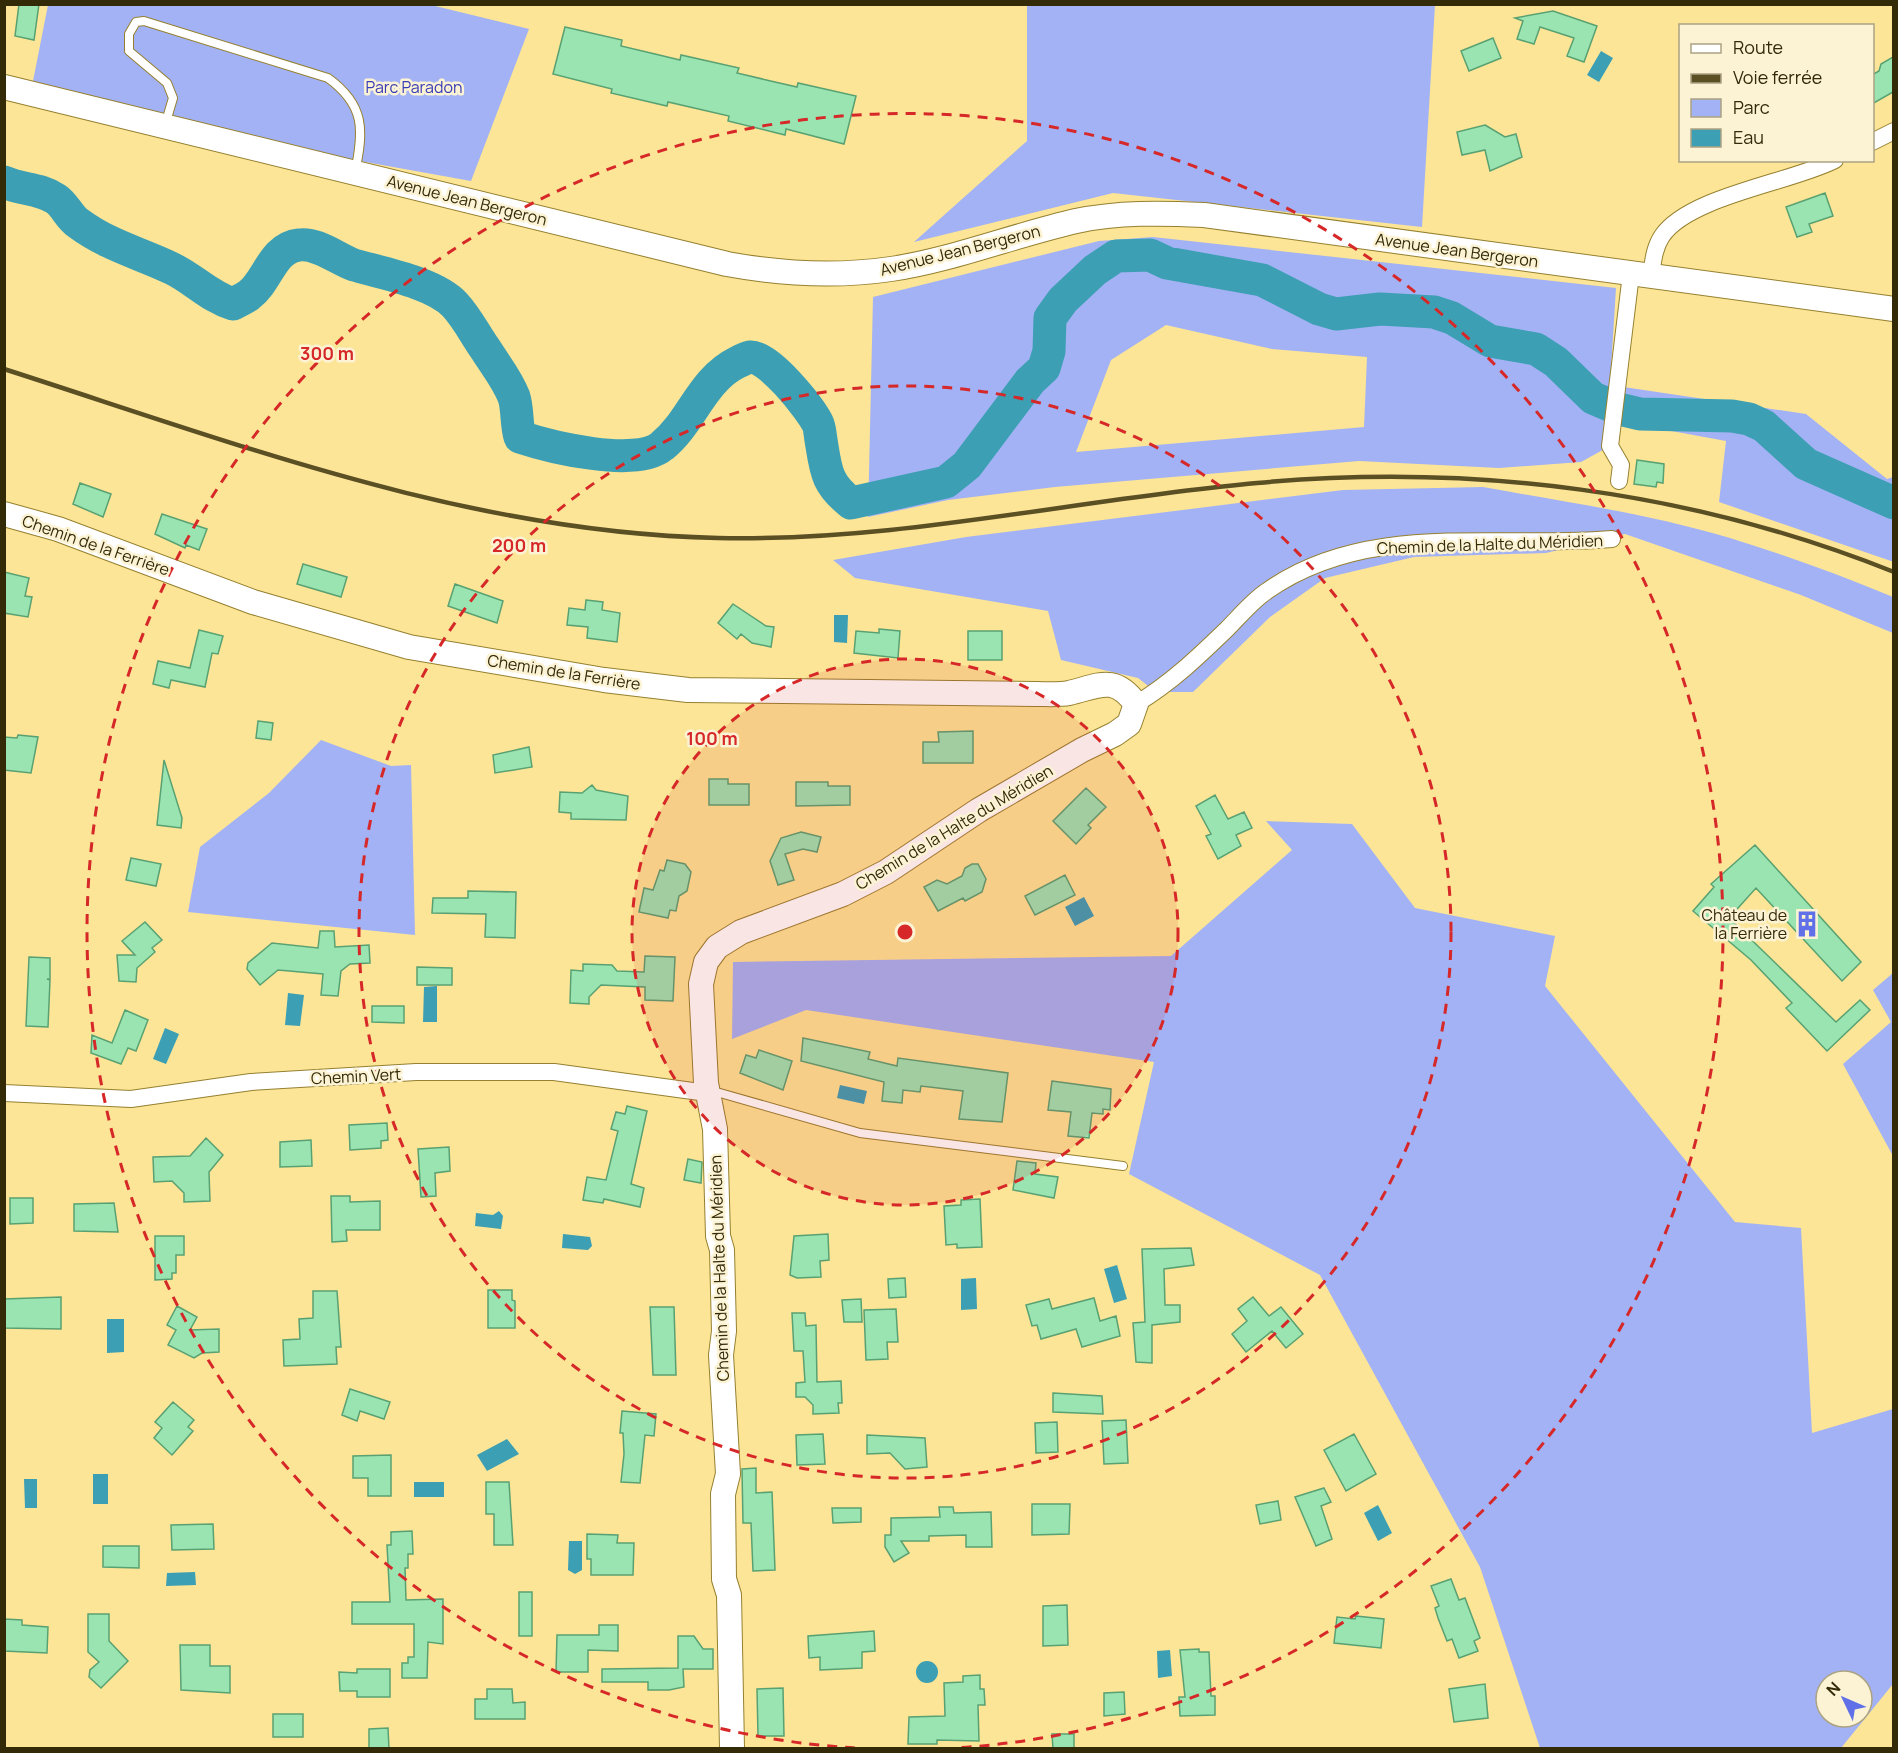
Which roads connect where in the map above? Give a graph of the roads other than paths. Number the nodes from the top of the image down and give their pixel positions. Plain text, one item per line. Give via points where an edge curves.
1 (4, 87) edge
2 (165, 126) junction
3 (1893, 131) edge
4 (1874, 140) edge
5 (1829, 162) edge
6 (355, 172) junction
7 (1641, 275) junction
8 (1893, 309) edge
9 (1619, 481) dead end
10 (4, 514) edge
11 (1612, 539) dead end
12 (1136, 704) junction
13 (4, 1093) edge
14 (707, 1093) junction
15 (1123, 1166) dead end
16 (732, 1749) edge

1 - 2 street, Avenue Jean Bergeron
2 - 6 street, Avenue Jean Bergeron
2 - 6 lane via 173,98 167,83 129,51 129,34 136,22 144,21 328,78 346,93 358,112 361,127
3 - 4 street
5 - 7 street via 1750,188 1679,219 1662,236
6 - 7 street, Avenue Jean Bergeron via 766,271 824,274 891,269 1079,220 1150,213 1203,215
7 - 8 street, Avenue Jean Bergeron
7 - 9 street via 1616,378 1610,446 1622,465
10 - 12 street, Chemin de la Ferrière via 58,529 253,602 398,644 604,680 688,690 1036,694 1068,693 1111,684 1122,687
11 - 12 street, Chemin de la Halte du Méridien via 1388,545 1301,569 1265,592 1184,670
12 - 14 street, Chemin de la Halte du Méridien via 1129,724 1115,734 979,810 886,872 843,894 741,932 717,947 706,962 701,984
13 - 14 street, Chemin Vert via 131,1099 251,1082 416,1072 554,1072
14 - 15 lane via 720,1093 860,1133
14 - 16 street, Chemin de la Halte du Méridien via 715,1130 718,1236 722,1250 721,1355 728,1474 723,1494 724,1579 729,1595

